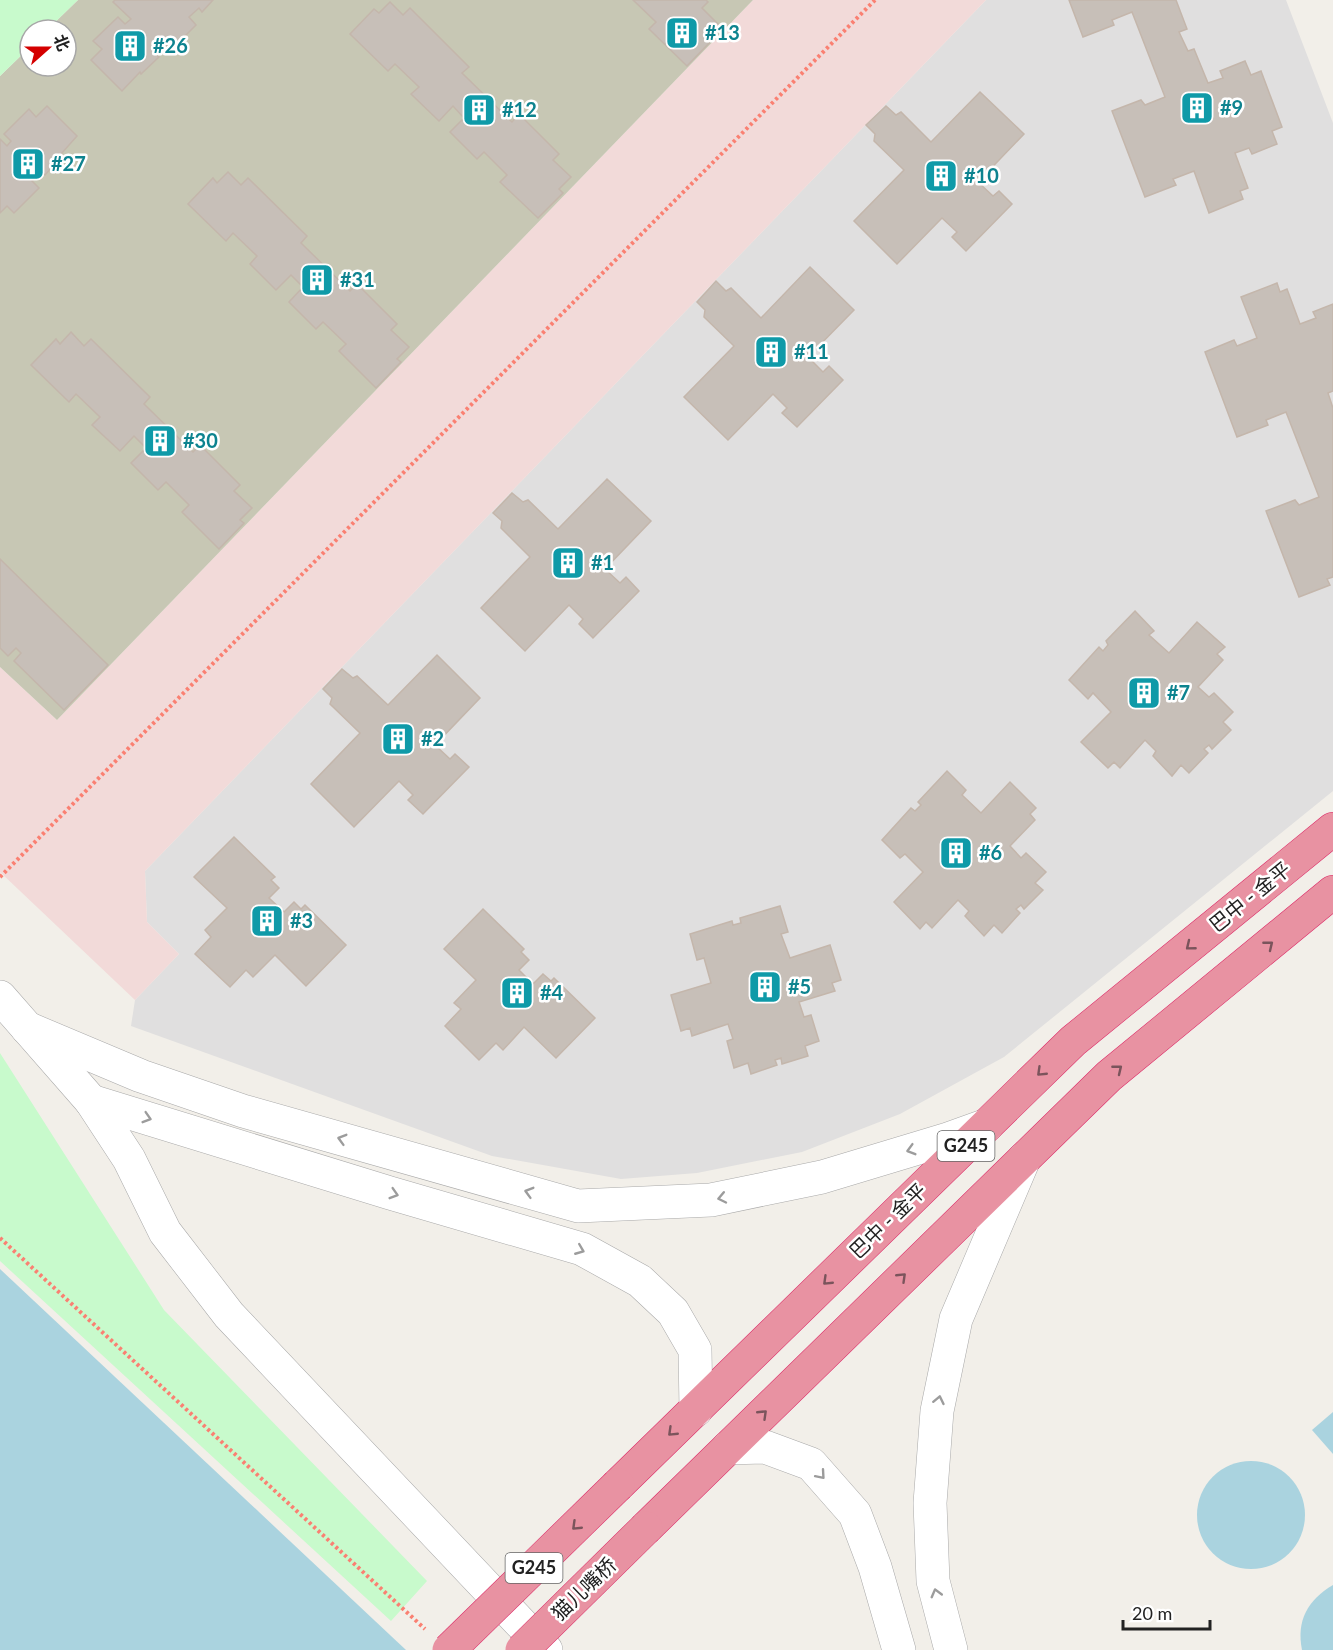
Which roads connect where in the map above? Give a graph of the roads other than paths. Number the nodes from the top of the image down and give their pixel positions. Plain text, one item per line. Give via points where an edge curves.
1 (1333, 829) edge
2 (1333, 892) edge
3 (0, 997) edge
4 (27, 1028) junction
5 (91, 1101) junction
6 (987, 1125) junction
7 (1024, 1159) junction
8 (696, 1410) junction
9 (728, 1448) junction
10 (438, 1640) edge
11 (522, 1650) edge
12 (546, 1650) edge
13 (899, 1650) edge
14 (951, 1650) edge

1 -> 6 highway, 巴中 - 金平 / G245 via 1073,1041
7 -> 2 highway, G245 via 1109,1076
3 - 4 street
4 - 5 street
6 -> 4 street via 822,1177 711,1200 578,1206 243,1111 141,1076
5 -> 8 street via 582,1249 640,1281 673,1312 695,1350
5 - 12 street via 129,1159 165,1232 229,1315
6 -> 8 highway, 巴中 - 金平 / G245
9 -> 7 highway, G245
14 -> 7 street via 933,1581 930,1503 937,1411 956,1319
8 -> 10 highway, 巴中 - 金平 / G245, bridge via 618,1485
9 - 11 highway, 猫儿嘴桥 / G245, bridge
9 -> 13 street via 765,1447 811,1464 855,1514

